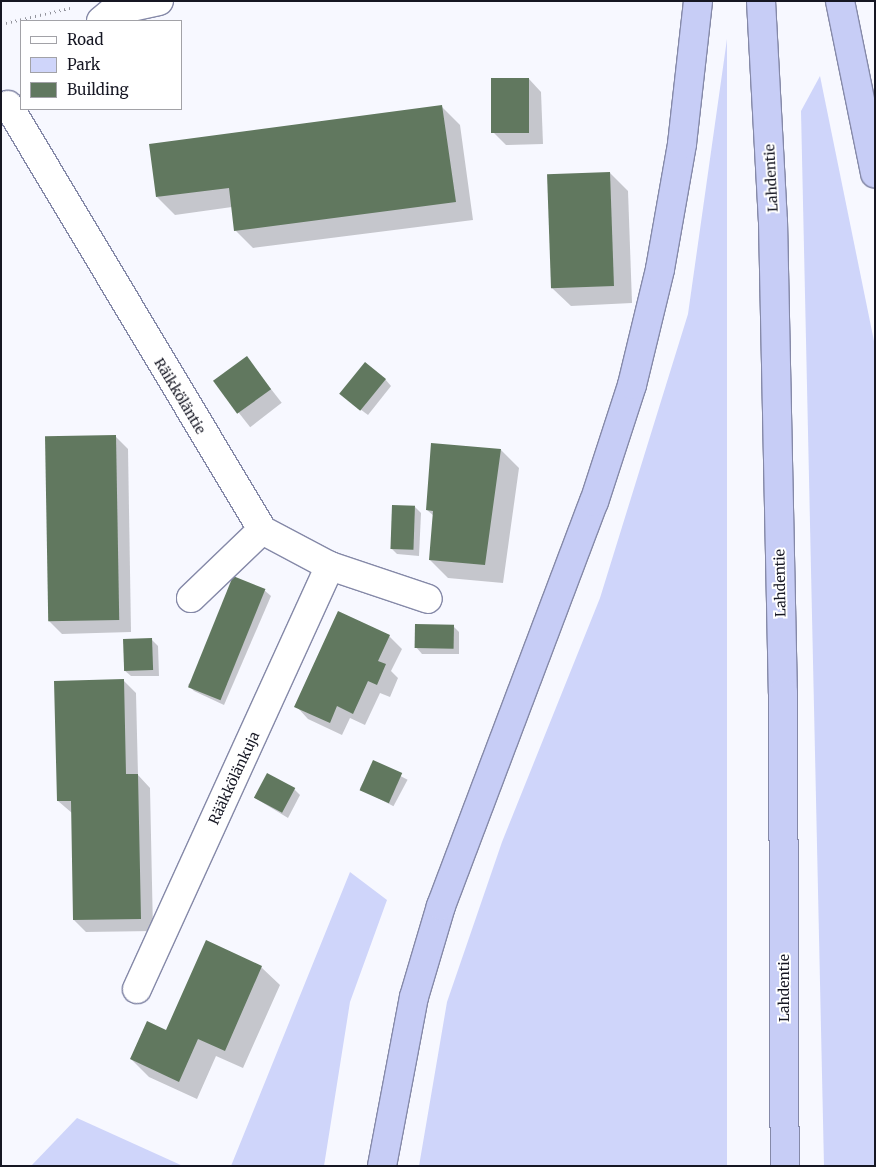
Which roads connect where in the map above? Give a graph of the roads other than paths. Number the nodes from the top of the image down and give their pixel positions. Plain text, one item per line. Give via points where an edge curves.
1 (159, 1) edge
2 (698, 1) edge
3 (761, 1) edge
4 (840, 1) edge
5 (107, 16) edge
6 (10, 102) edge
7 (875, 173) edge
8 (262, 530) junction
9 (330, 566) junction
10 (191, 598) dead end
11 (428, 599) dead end
12 (137, 989) dead end
13 (382, 1166) edge
14 (785, 1166) edge

1 - 5 street
2 - 13 highway via 665,240 632,385 591,511 440,906 414,997
3 - 14 highway, Lahdentie via 773,221 779,506
4 - 7 highway
6 - 8 street, Räikköläntie
8 - 9 street
8 - 10 street
9 - 11 street
9 - 12 street, Rääkkölänkuja

